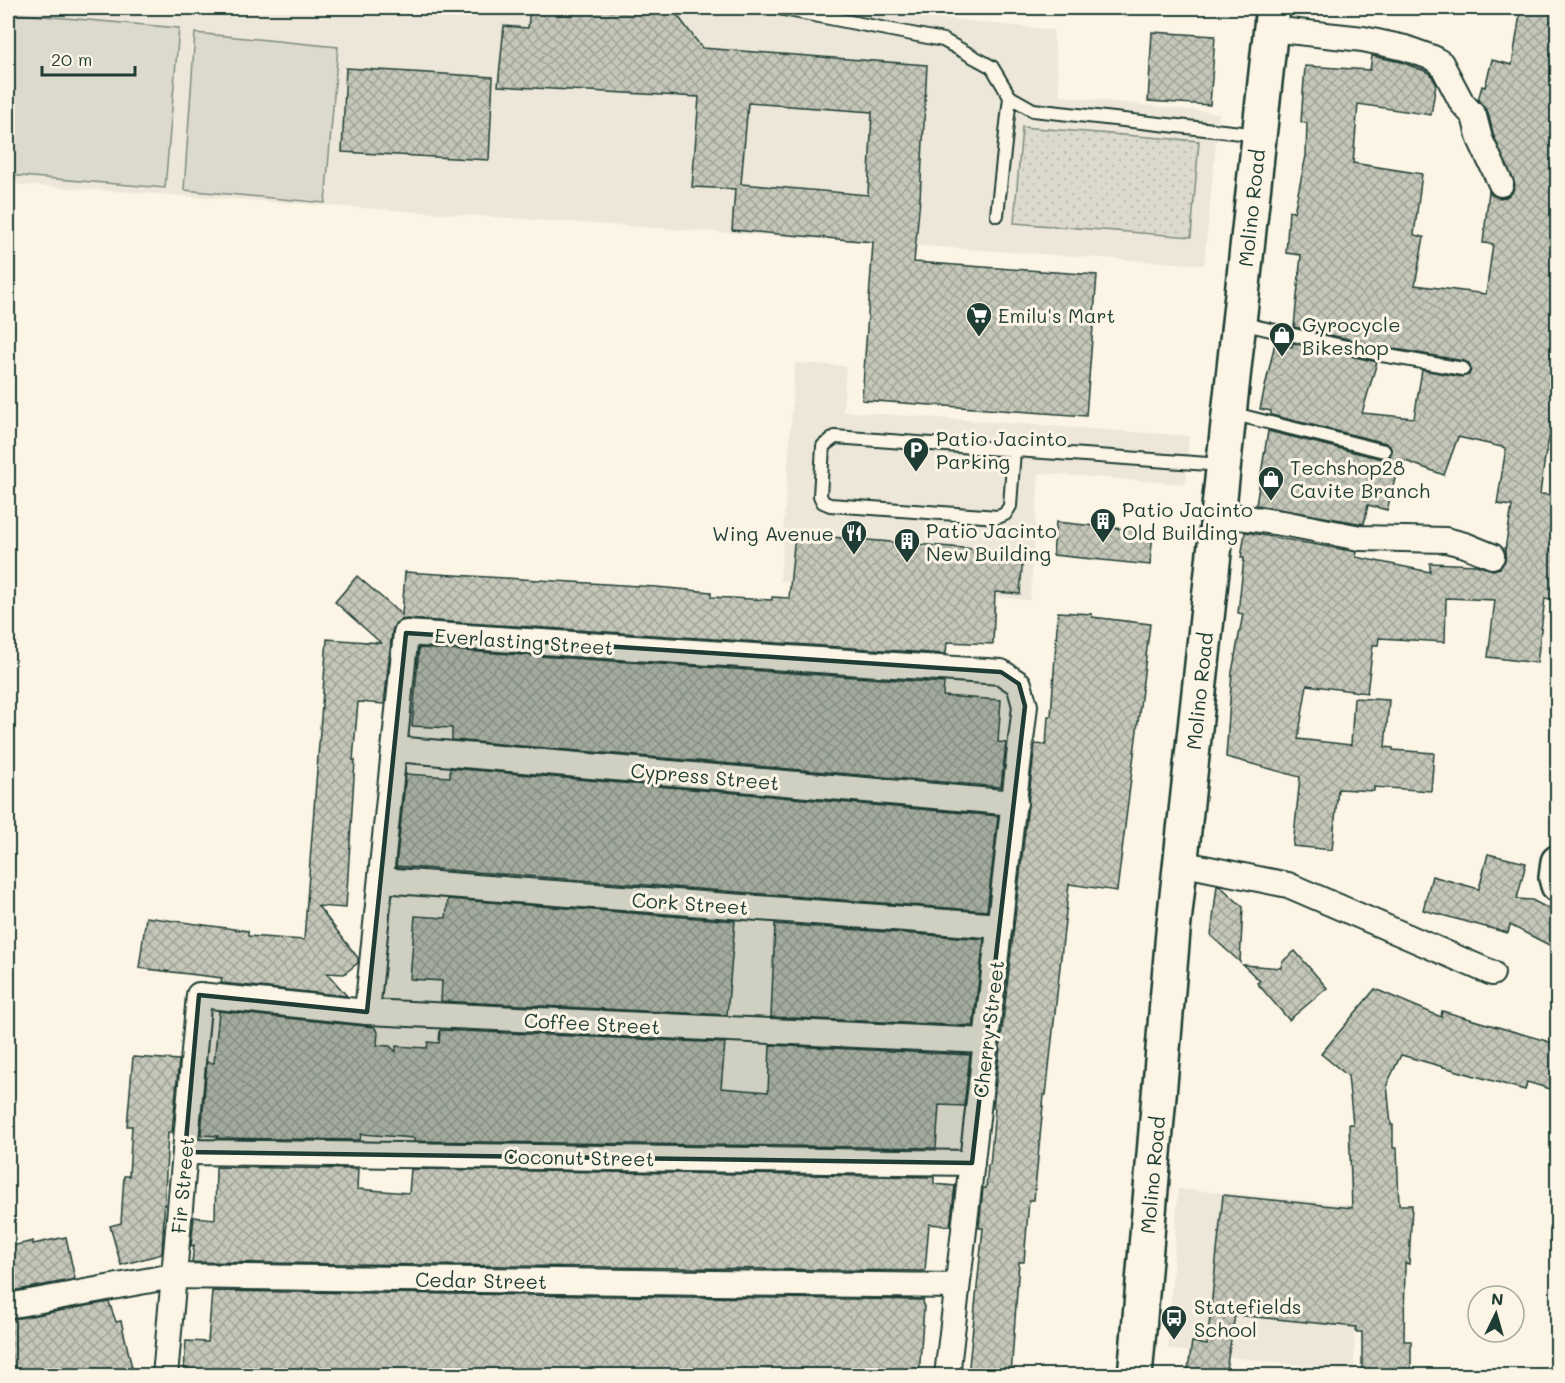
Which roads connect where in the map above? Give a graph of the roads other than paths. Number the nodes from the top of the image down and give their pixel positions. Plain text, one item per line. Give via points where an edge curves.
1 (778, 8) edge
2 (1272, 18) edge
3 (1010, 98) junction
4 (1259, 135) junction
5 (1501, 184) dead end
6 (997, 215) dead end
7 (1239, 323) junction
8 (1463, 369) dead end
9 (1229, 413) junction
10 (1014, 450) junction
11 (1384, 451) dead end
12 (1223, 465) junction
13 (1218, 514) junction
14 (1492, 556) dead end
15 (1019, 684) joint
16 (394, 749) junction
17 (1015, 803) junction
18 (1180, 862) junction
19 (1557, 862) edge
20 (381, 880) junction
21 (1557, 885) edge
22 (1000, 926) junction
23 (1492, 973) dead end
24 (199, 995) joint
25 (367, 1012) junction
26 (986, 1041) junction
27 (185, 1152) junction
28 (972, 1163) junction
29 (173, 1276) junction
30 (957, 1286) junction
31 (8, 1306) edge
32 (165, 1376) edge
33 (947, 1376) edge
34 (1135, 1376) edge

1 - 3 lane via 943,40 992,67
2 - 4 main road, Molino Road
2 - 5 street via 1405,48 1441,63 1462,103 1474,116
3 - 4 lane via 1034,110
3 - 6 lane
4 - 7 main road, Molino Road
7 - 8 lane via 1382,356
7 - 9 main road, Molino Road
9 - 11 lane
9 - 12 main road, Molino Road
10 - 10 lane via 835,437 823,446 820,496 830,505 998,517 1010,506
10 - 12 lane
12 - 13 main road, Molino Road
13 - 14 street via 1360,538 1446,540
13 - 18 main road, Molino Road
15 - 16 street, Everlasting Street via 1001,672 406,633
15 - 17 street, Cherry Street via 1025,706
16 - 17 street, Cypress Street
16 - 20 street, Everlasting Street
17 - 22 street, Cherry Street
18 - 23 street via 1288,885
18 - 34 main road, Molino Road
19 - 21 main road
20 - 22 street, Cork Street
20 - 25 street, Everlasting Street
22 - 26 street, Cherry Street
24 - 25 street, Coffee Street
24 - 27 street, Fir Street
25 - 26 street, Coffee Street
26 - 28 street, Cherry Street
27 - 28 street, Coconut Street
27 - 29 street, Fir Street
28 - 30 street, Cherry Street
29 - 30 street, Cedar Street
29 - 31 street, Cedar Street
29 - 32 street, Fir Street
30 - 33 street, Cherry Street

